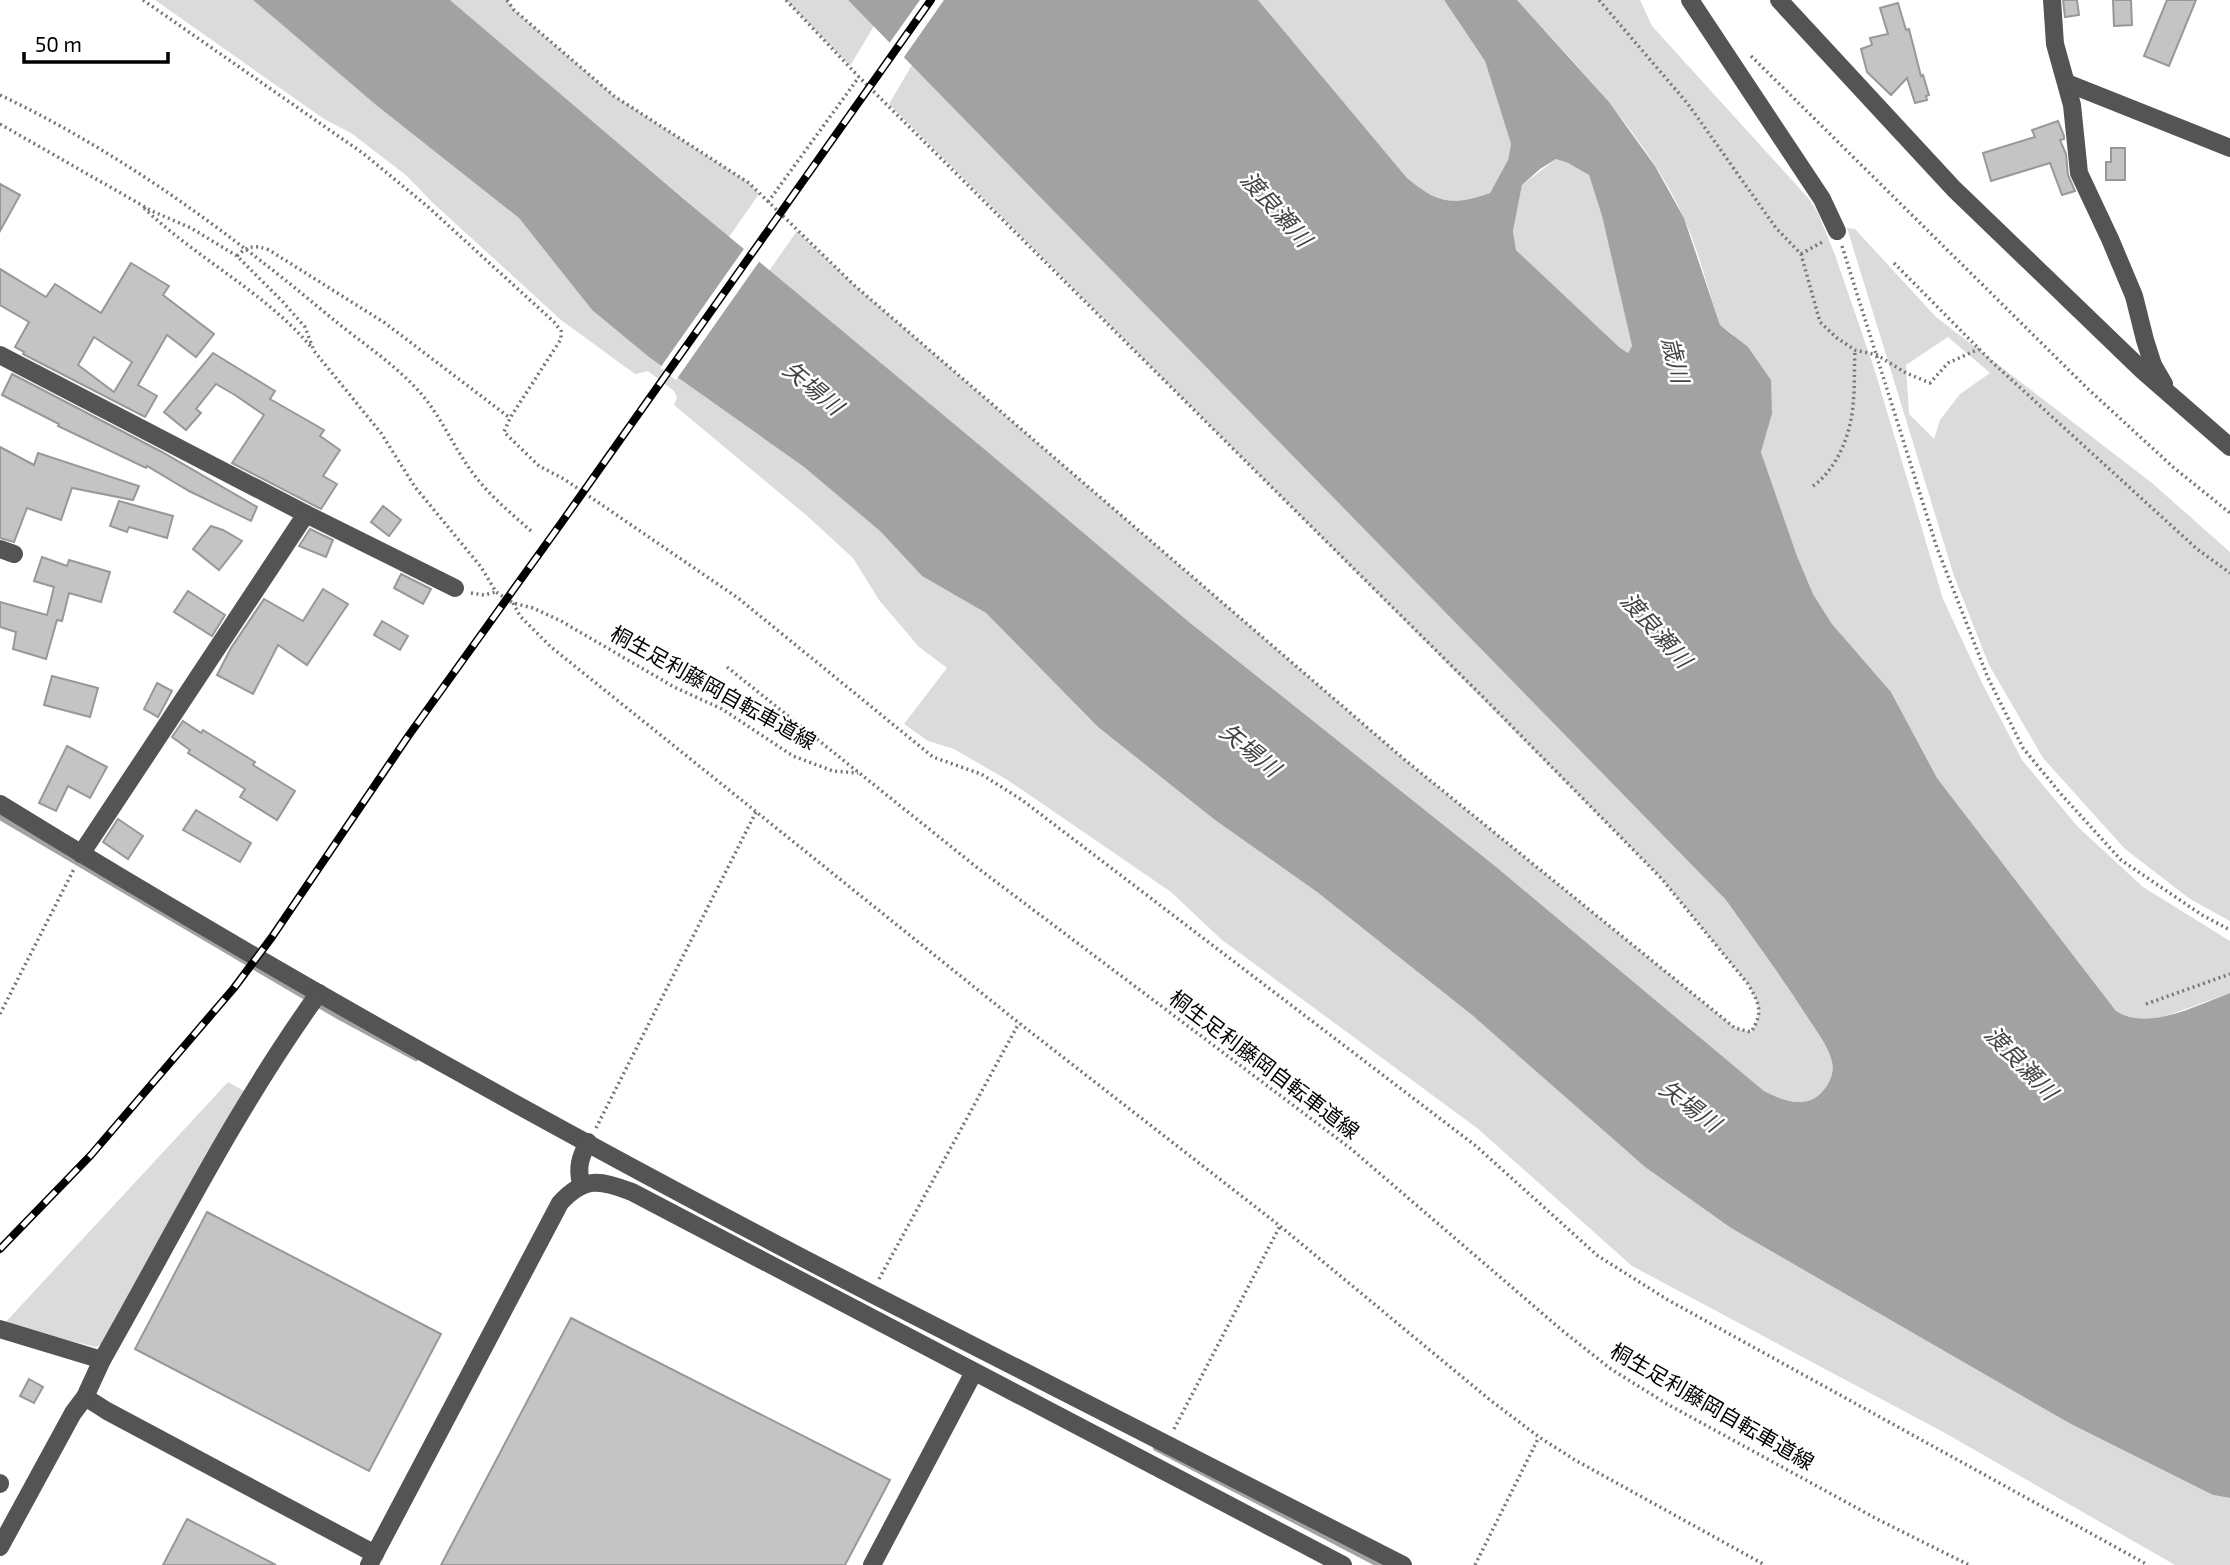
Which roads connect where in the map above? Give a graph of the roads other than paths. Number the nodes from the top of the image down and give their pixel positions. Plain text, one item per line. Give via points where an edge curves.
1 (1690, 0) edge
2 (1779, 0) edge
3 (2052, 0) edge
4 (2067, 83) junction
5 (2230, 148) edge
6 (1837, 231) road end
7 (0, 356) edge
8 (2173, 399) junction
9 (2230, 447) edge
10 (306, 514) junction
11 (455, 588) road end
12 (0, 804) edge
13 (81, 854) junction
14 (319, 993) junction
15 (588, 1142) junction
16 (581, 1184) junction
17 (0, 1329) edge
18 (102, 1360) junction
19 (974, 1372) junction
20 (85, 1397) junction
21 (0, 1547) edge
22 (372, 1560) edge
23 (872, 1565) edge
24 (1343, 1565) edge
25 (1403, 1565) edge

1 - 6 street via 1822,199
2 - 8 street via 1954,189
3 - 4 street via 2055,44
4 - 5 street
4 - 8 street via 2079,173 2134,296 2153,365
7 - 10 street
8 - 9 street
10 - 11 street
10 - 13 street
12 - 13 street
13 - 14 street
14 - 15 street
14 - 18 street via 244,1106
15 - 16 street via 579,1161
15 - 25 street
16 - 19 street via 598,1183 632,1192
16 - 22 street via 560,1203
17 - 18 street
18 - 20 street
19 - 23 street
19 - 24 street
20 - 21 street
20 - 22 street

